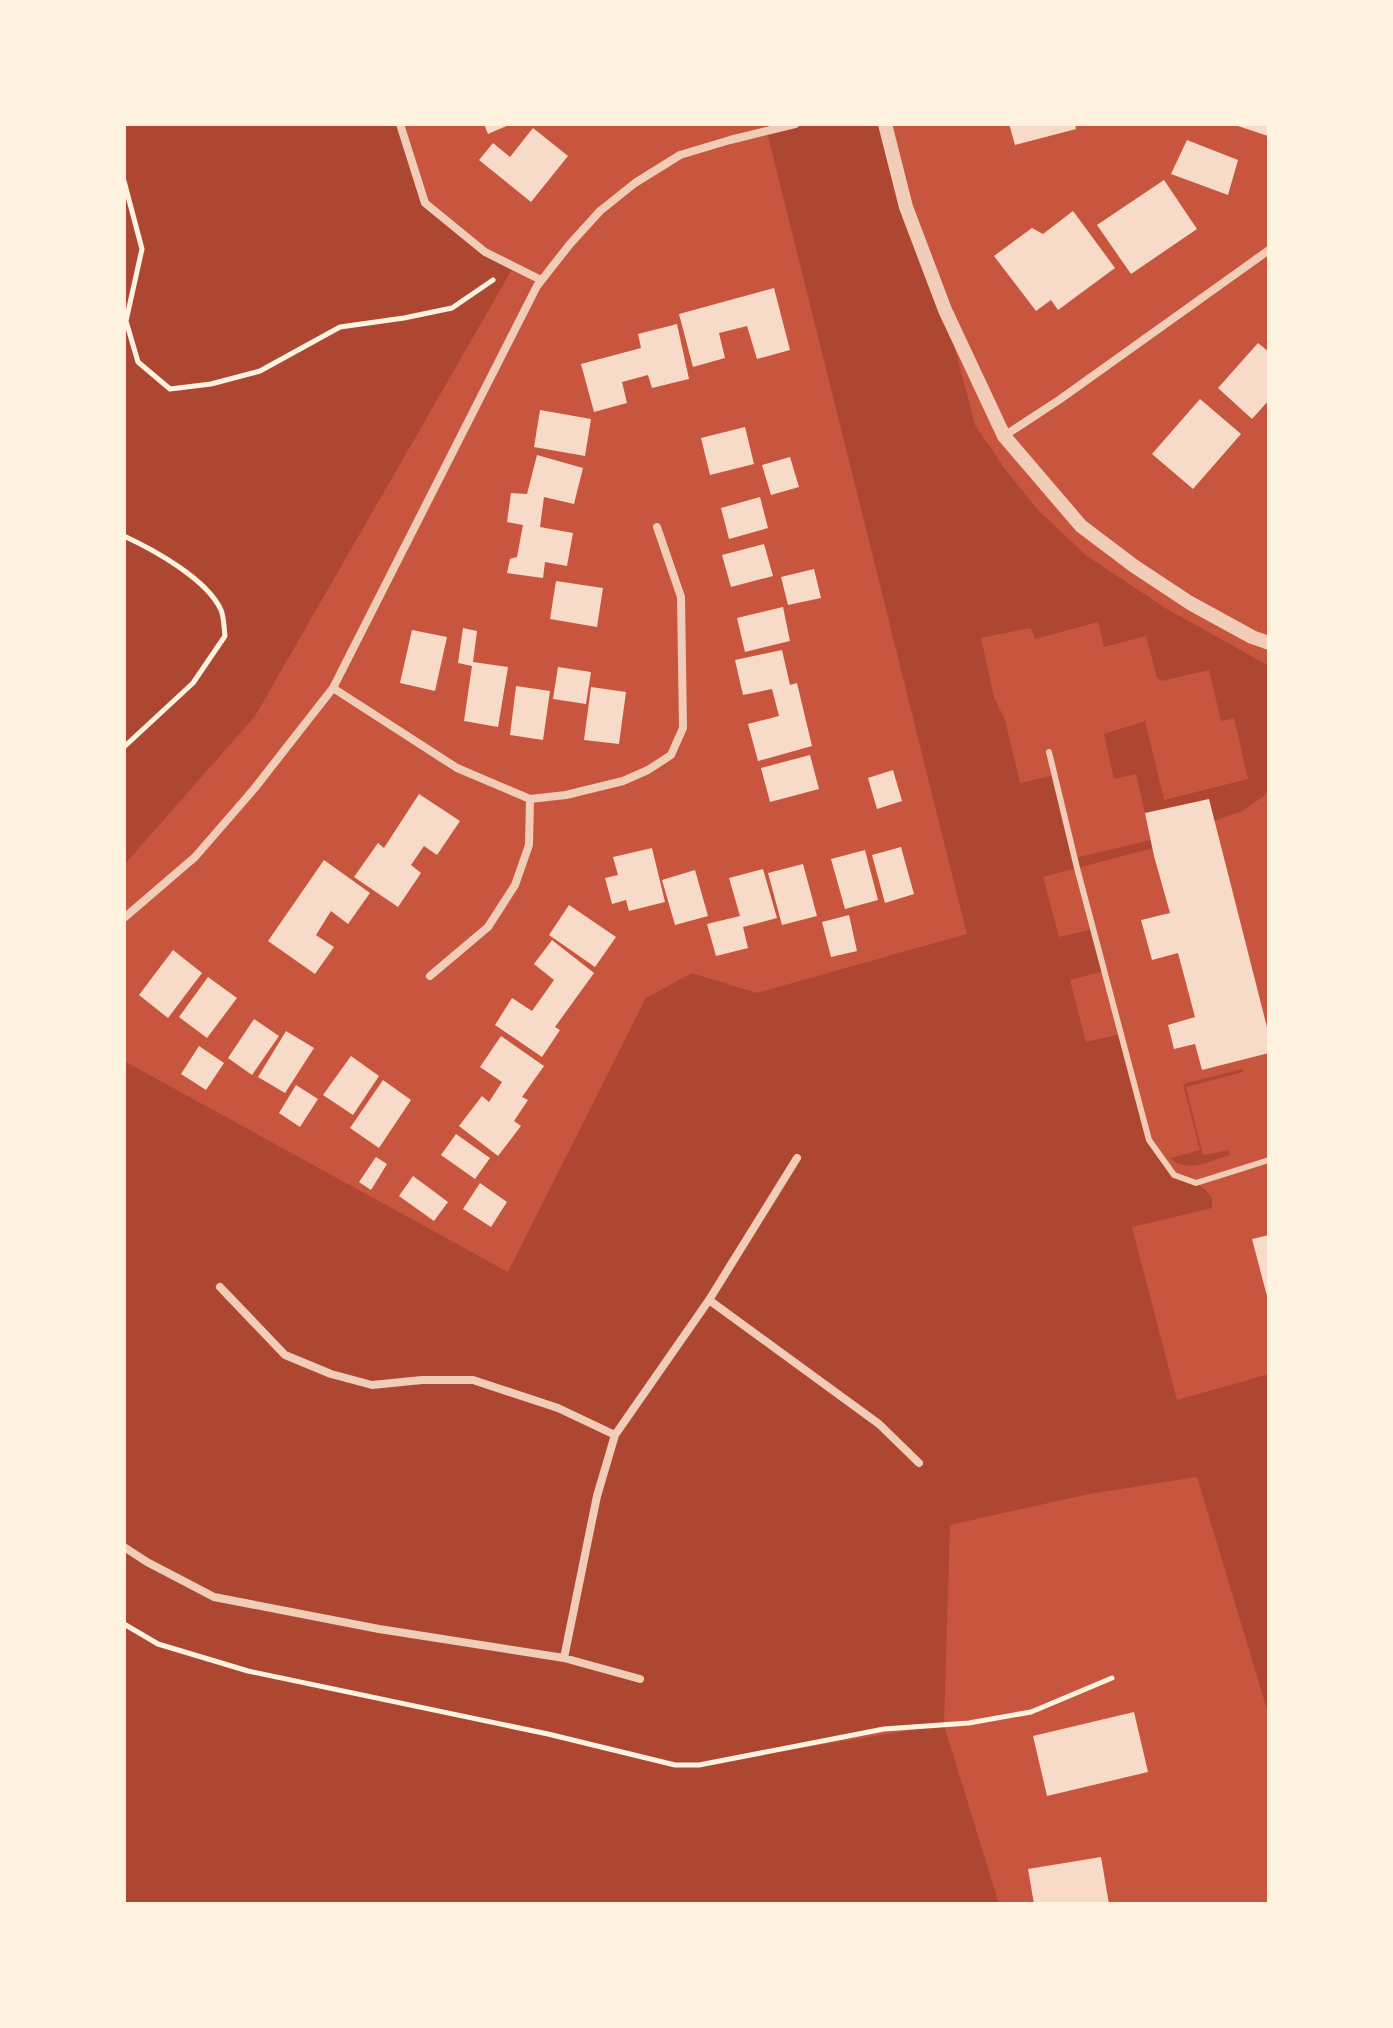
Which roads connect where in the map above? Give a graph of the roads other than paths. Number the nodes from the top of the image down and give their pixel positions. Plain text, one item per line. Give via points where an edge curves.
1 (400, 124) edge
2 (795, 124) edge
3 (885, 124) edge
4 (1269, 250) edge
5 (541, 280) junction
6 (1004, 436) junction
7 (657, 527) dead end
8 (1269, 643) edge
9 (333, 688) junction
10 (1049, 752) dead end
11 (530, 799) junction
12 (124, 918) edge
13 (430, 976) dead end
14 (797, 1158) dead end
15 (1269, 1160) edge
16 (220, 1287) dead end
17 (709, 1300) junction
18 (615, 1435) junction
19 (919, 1463) dead end
20 (124, 1547) edge
21 (564, 1658) junction
22 (640, 1679) dead end

1 - 5 street via 425,203 485,252
2 - 5 street via 680,155 600,211
3 - 6 street via 911,222
4 - 6 street
5 - 9 street
6 - 8 street via 1081,526 1190,603
7 - 11 street via 681,597 683,728 671,755 623,781
9 - 11 street via 457,768
9 - 12 street via 195,857
10 - 15 lane via 1149,1140 1174,1175 1196,1183
11 - 13 street via 529,845 515,885 488,927
14 - 17 street
16 - 18 street via 285,1355 331,1374 372,1385 473,1380 558,1408
17 - 18 street
17 - 19 street via 879,1424
18 - 21 street
20 - 21 street via 214,1597
21 - 22 street

